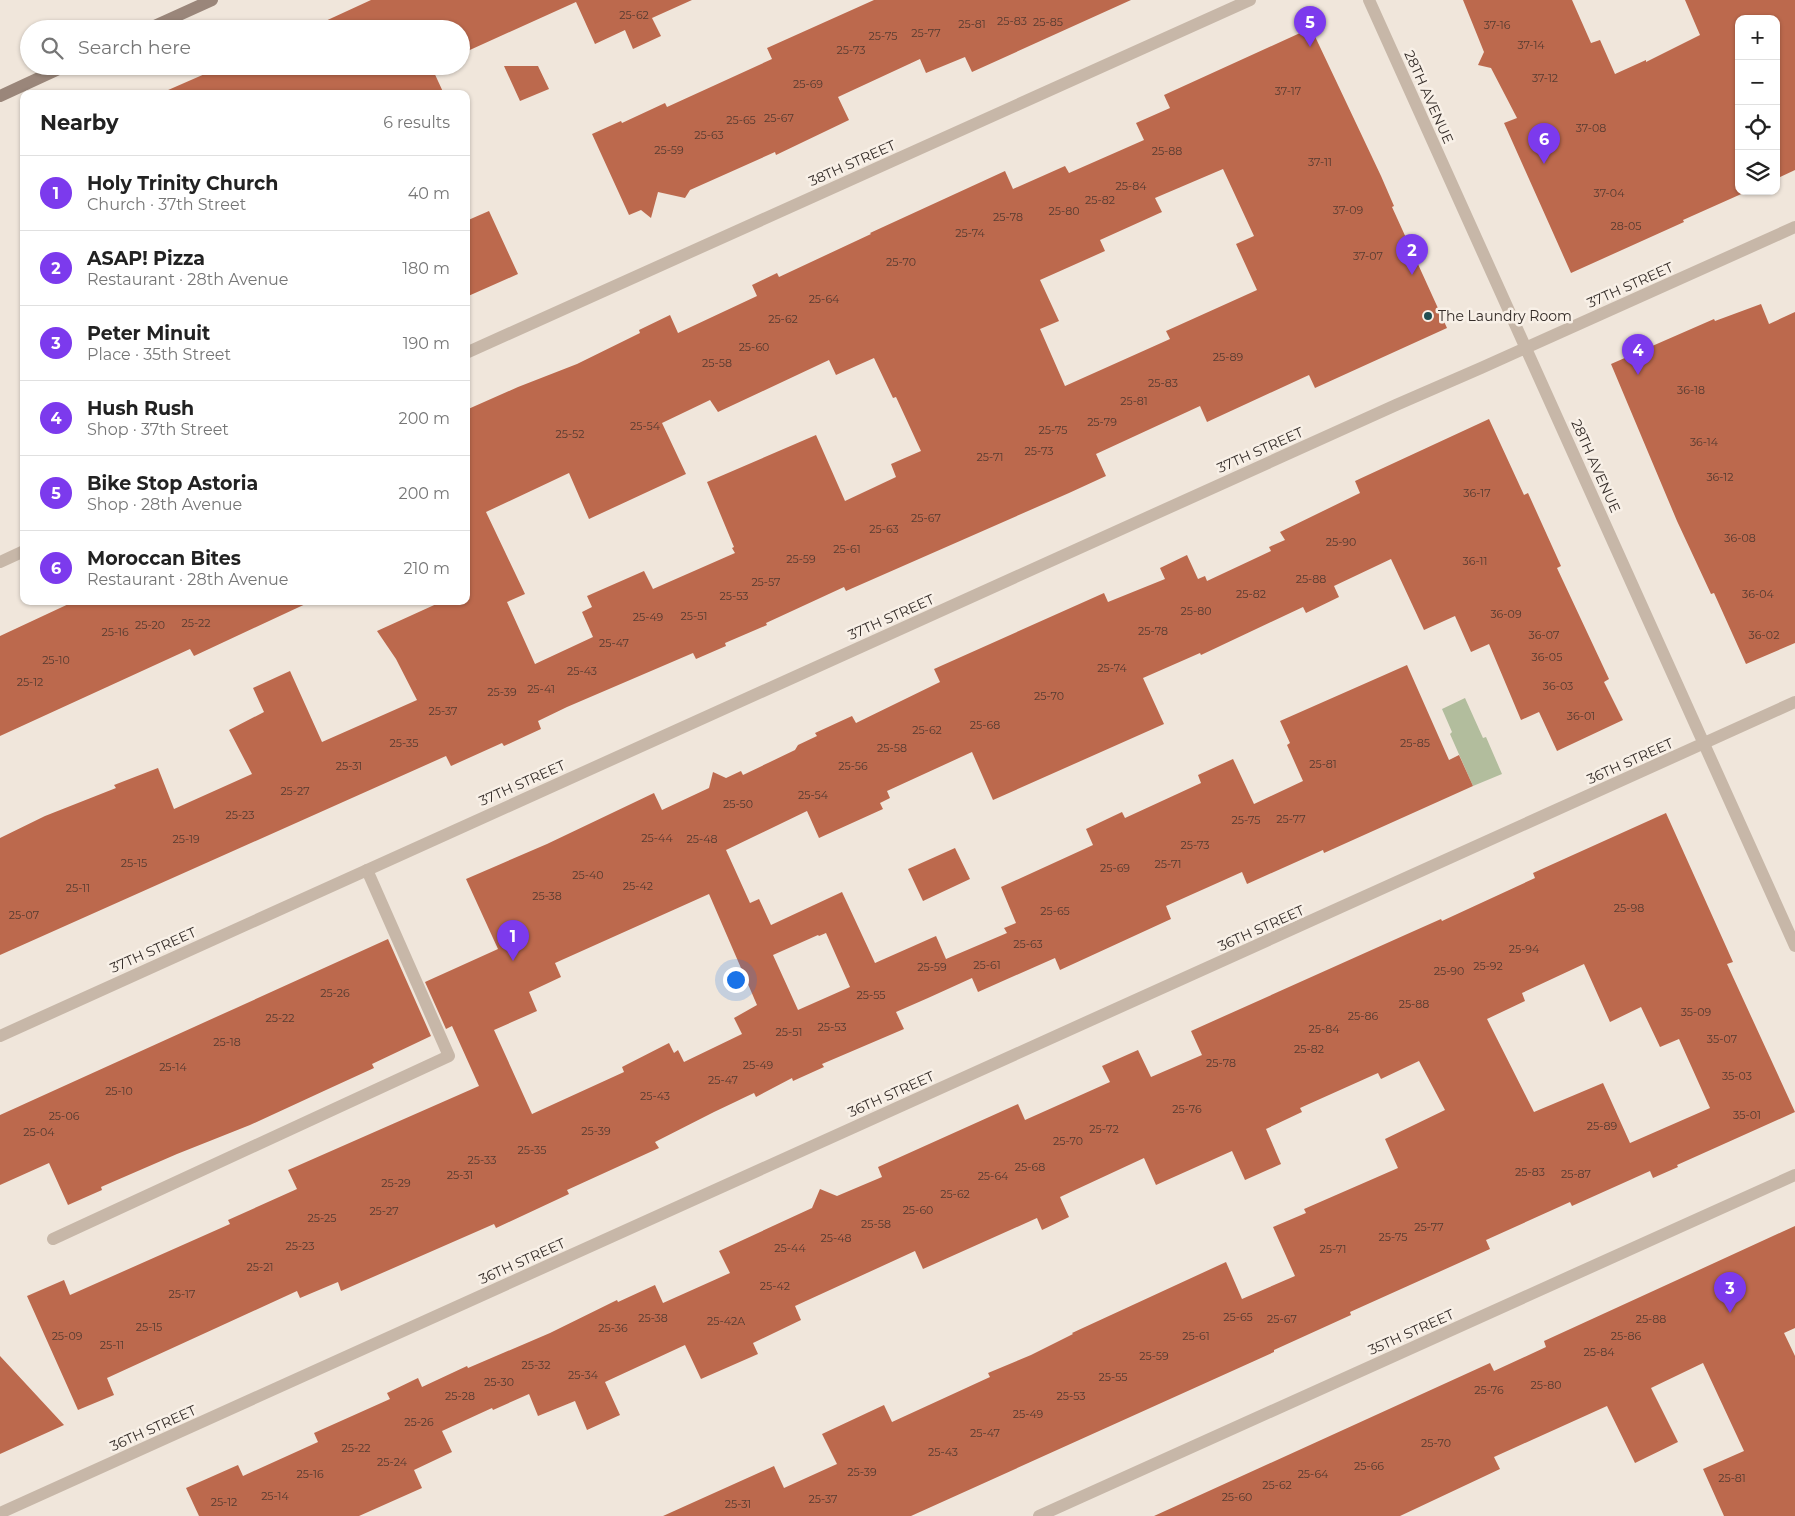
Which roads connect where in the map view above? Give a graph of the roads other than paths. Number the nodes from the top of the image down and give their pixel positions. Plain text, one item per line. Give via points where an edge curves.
1 (212, 0) edge
2 (1250, 0) edge
3 (1369, 0) edge
4 (168, 20) edge
5 (46, 75) edge
6 (0, 96) edge
7 (1795, 227) edge
8 (1527, 348) junction
9 (470, 351) edge
10 (20, 554) edge
11 (0, 562) edge
12 (1795, 702) edge
13 (1704, 743) junction
14 (367, 870) junction
15 (1795, 946) edge
16 (0, 1036) edge
17 (1795, 1175) edge
18 (53, 1239) dead end
19 (0, 1513) edge
20 (1039, 1516) edge

1 - 4 street
2 - 9 street, 38TH STREET
3 - 8 street, 28TH AVENUE
5 - 6 street
7 - 8 street, 37TH STREET
8 - 13 street, 28TH AVENUE
8 - 14 street, 37TH STREET
10 - 11 street
12 - 13 street, 36TH STREET
13 - 15 street, 28TH AVENUE
13 - 19 street, 36TH STREET
14 - 16 street, 37TH STREET
14 - 18 street via 449,1056
17 - 20 street, 35TH STREET

